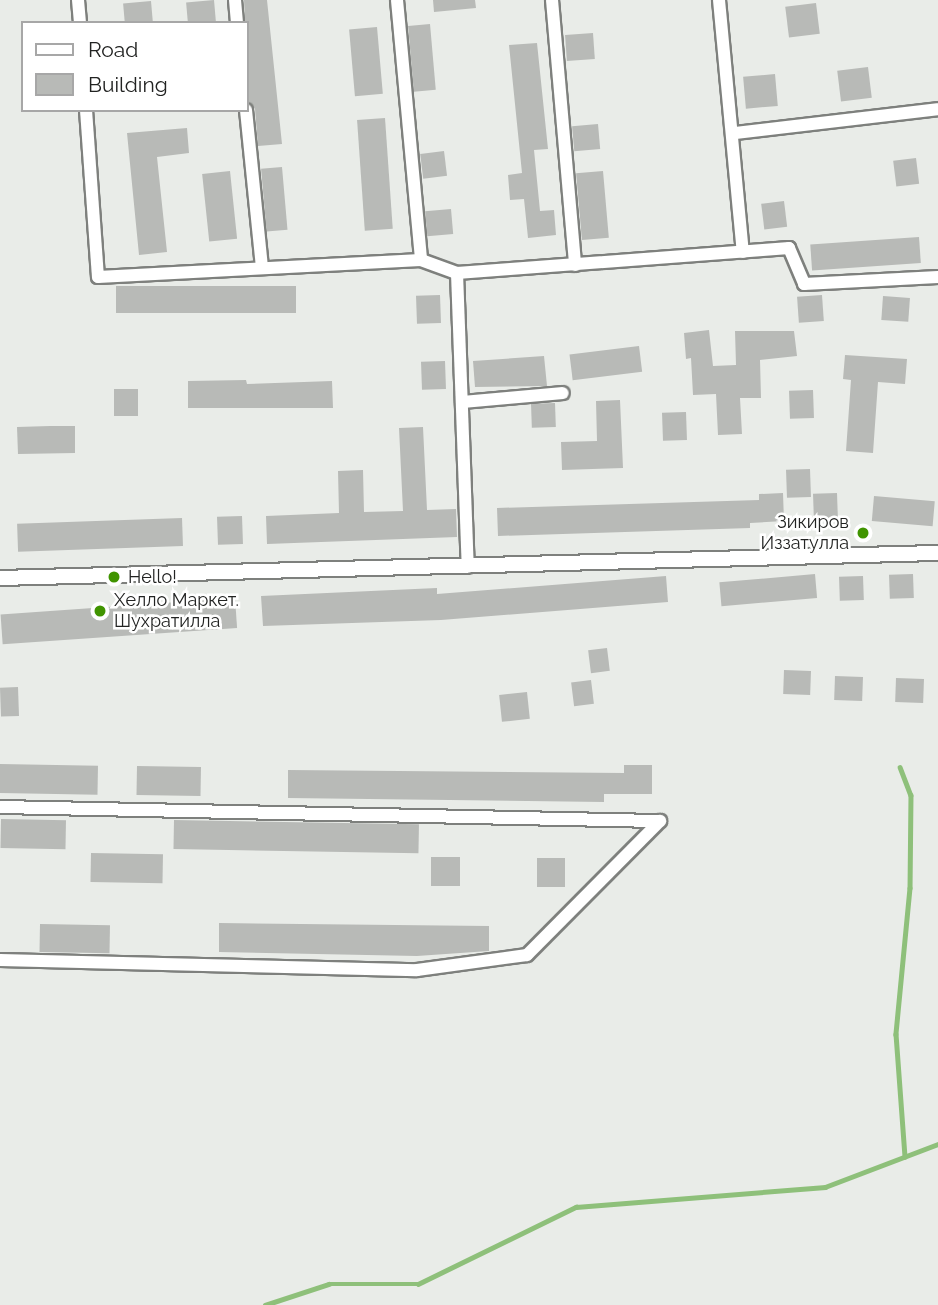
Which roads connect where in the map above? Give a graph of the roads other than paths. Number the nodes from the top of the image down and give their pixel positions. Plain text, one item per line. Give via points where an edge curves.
1 (78, 0) edge
2 (234, 0) edge
3 (397, 0) edge
4 (552, 0) edge
5 (719, 0) edge
6 (80, 21) edge
7 (237, 21) edge
8 (938, 109) edge
9 (86, 112) edge
10 (246, 112) edge
11 (734, 133) junction
12 (743, 252) junction
13 (421, 260) junction
14 (575, 265) junction
15 (262, 267) junction
16 (457, 272) junction
17 (938, 277) edge
18 (563, 393) dead end
19 (463, 402) junction
20 (938, 553) edge
21 (468, 567) junction
22 (0, 578) edge
23 (0, 807) edge
24 (0, 960) edge

1 - 6 street
2 - 7 street
3 - 13 street
4 - 14 street
5 - 11 street
8 - 11 street
9 - 15 street via 99,277
10 - 15 street
11 - 12 street
12 - 14 street
12 - 17 street via 789,248 804,284
13 - 15 street
13 - 16 street
14 - 16 street
16 - 19 street
18 - 19 street
19 - 21 street
20 - 21 street
21 - 22 street
23 - 24 street via 660,821 527,955 417,970

